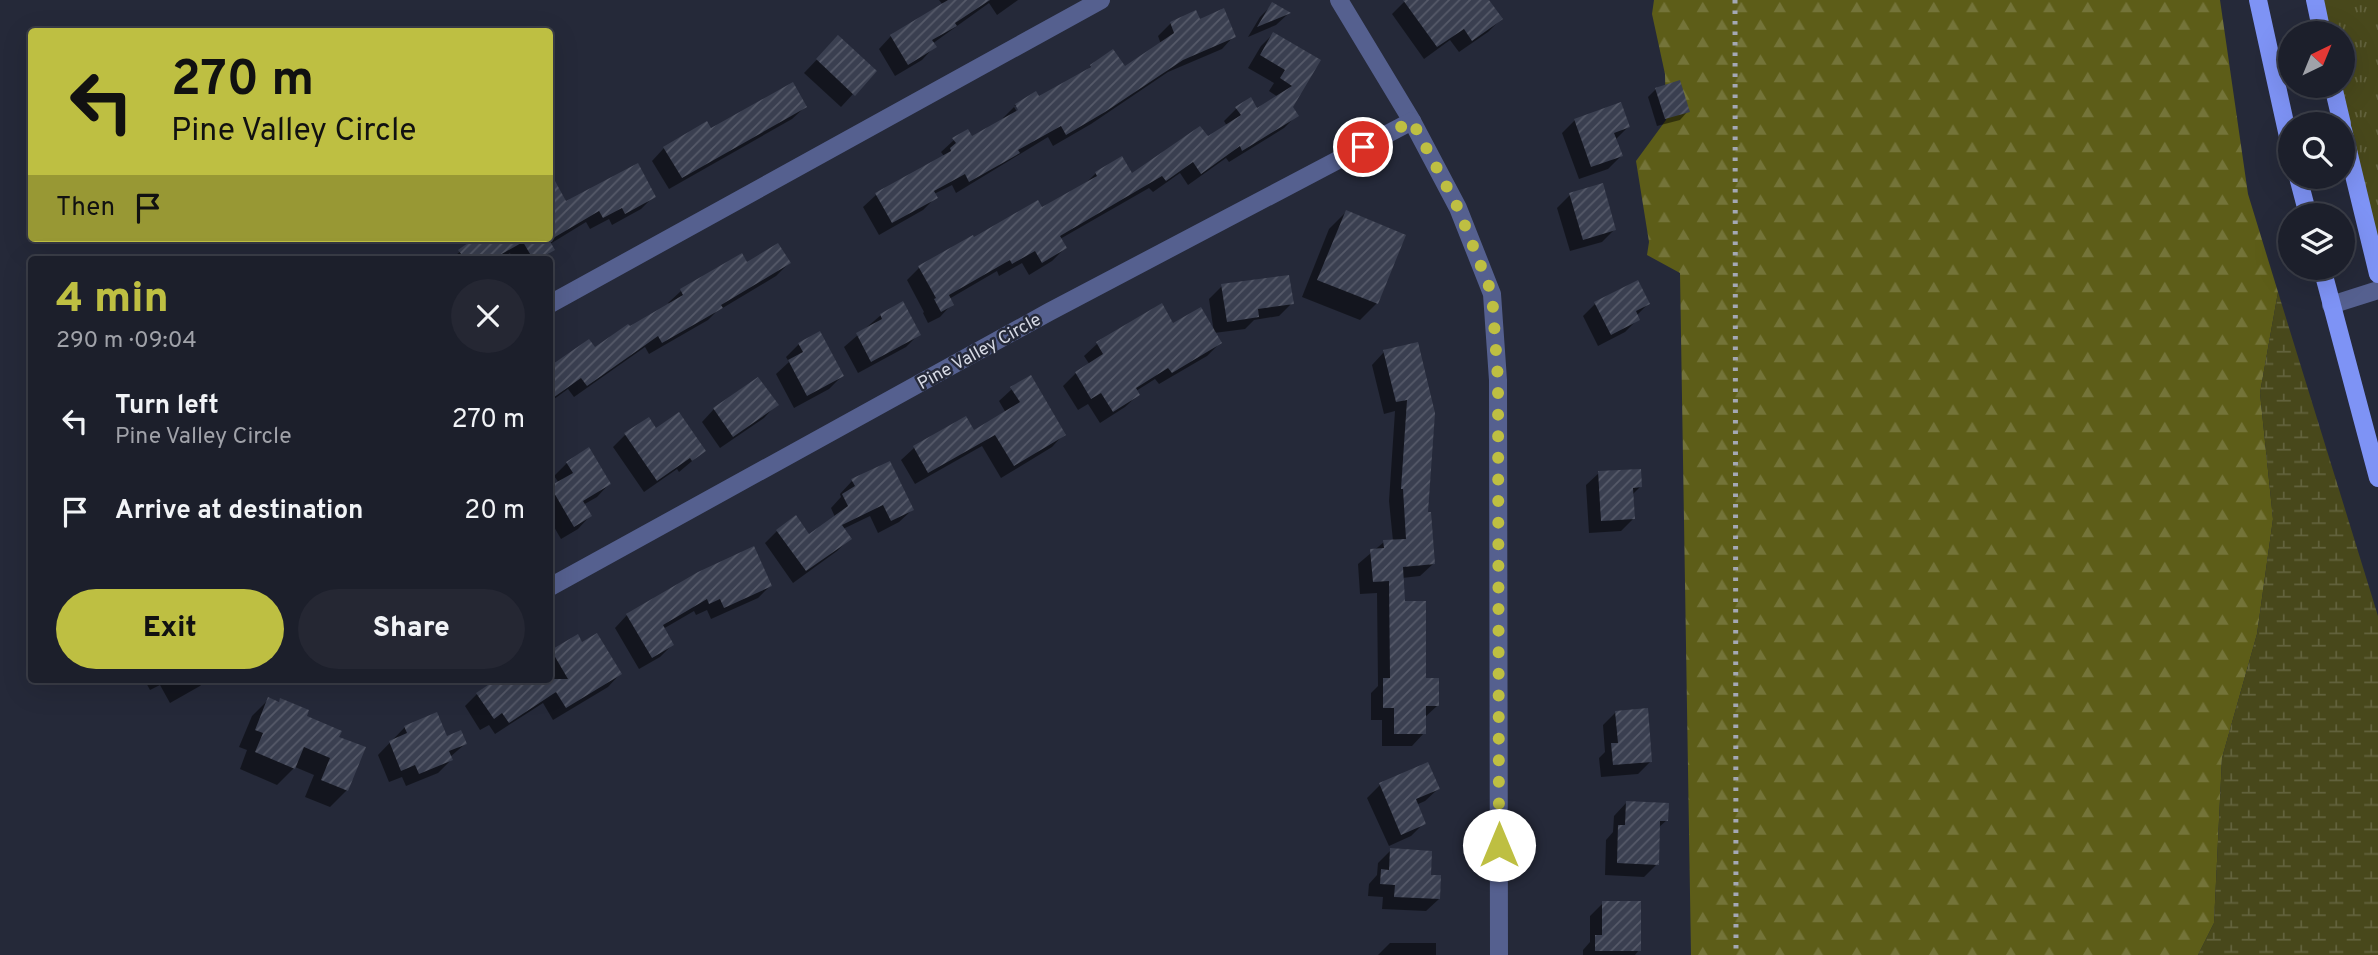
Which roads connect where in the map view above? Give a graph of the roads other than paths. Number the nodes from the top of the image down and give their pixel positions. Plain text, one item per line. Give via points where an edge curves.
1 (1101, 0) edge
2 (1339, 0) edge
3 (2258, 0) edge
4 (2315, 0) edge
5 (2319, 21) edge
6 (2283, 112) edge
7 (1412, 121) junction
8 (2355, 179) edge
9 (2378, 274) edge
10 (2325, 280) edge
11 (2378, 290) edge
12 (553, 302) edge
13 (2332, 305) junction
14 (2378, 478) edge
15 (553, 585) edge
16 (1499, 955) edge

1 - 12 street
2 - 7 street
3 - 6 main road
4 - 5 main road
7 - 15 street, Pine Valley Circle via 1049,312
7 - 16 street via 1458,208 1492,294 1498,380
8 - 9 main road
10 - 13 main road
11 - 13 street
13 - 14 main road

